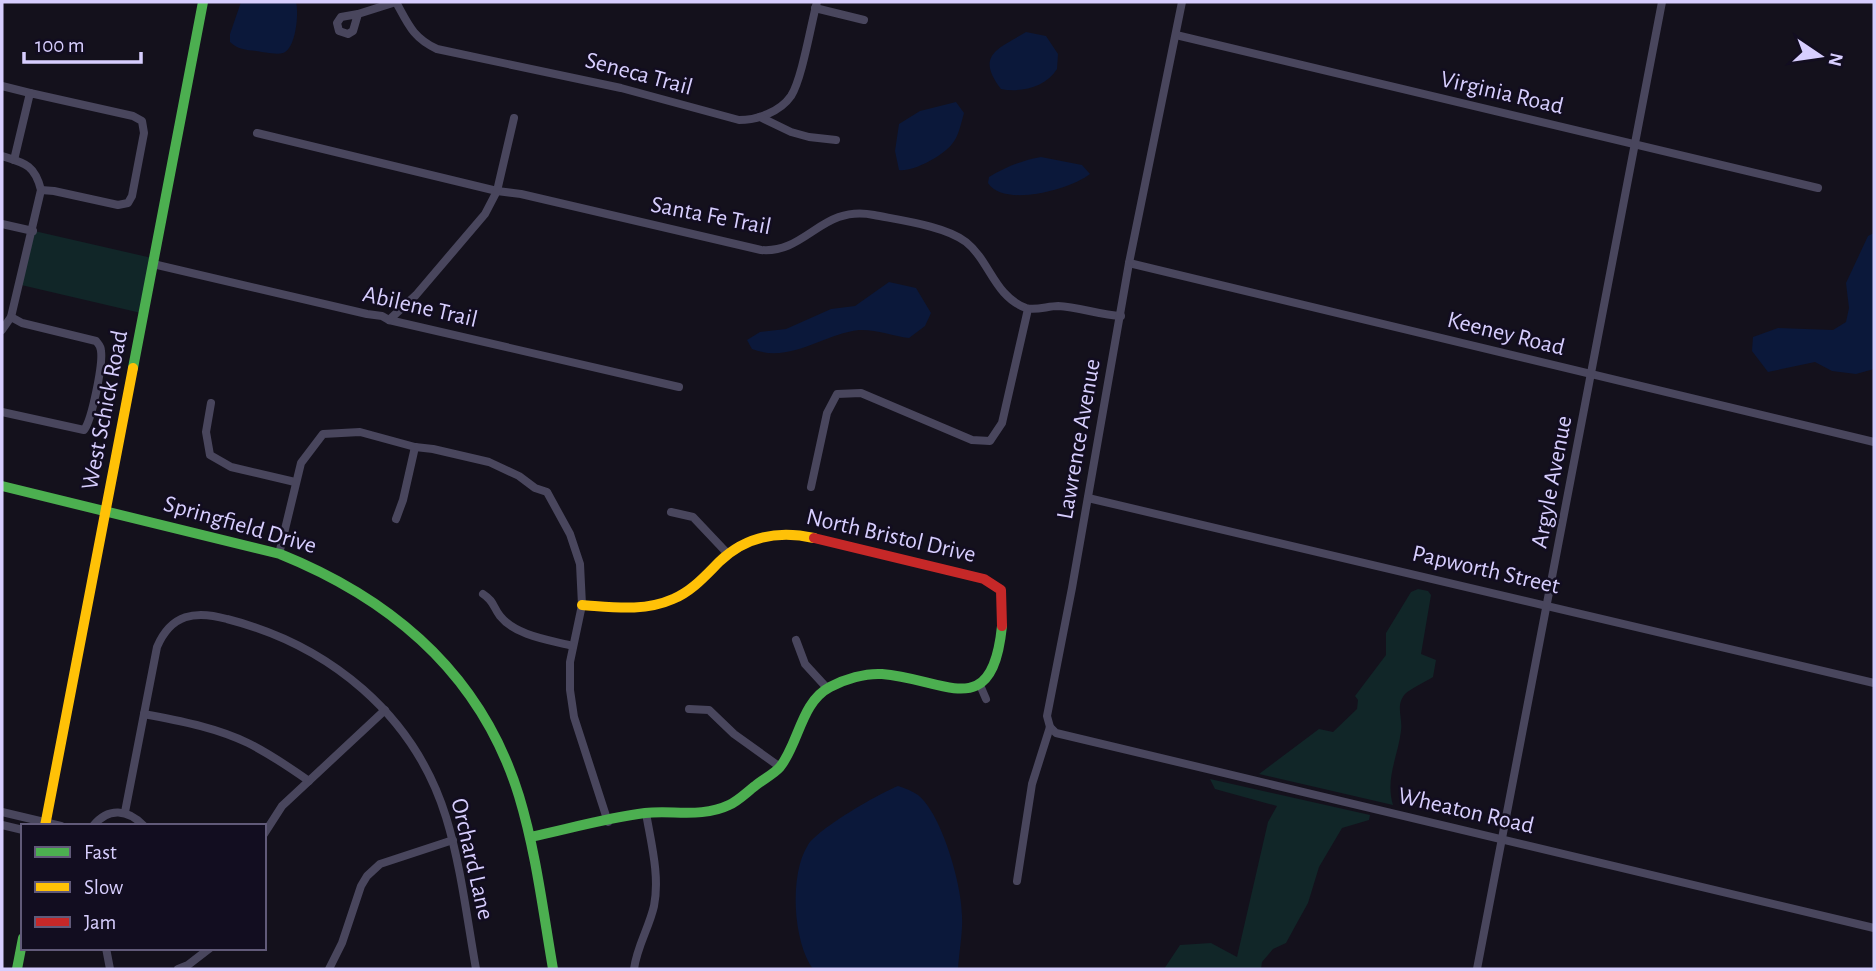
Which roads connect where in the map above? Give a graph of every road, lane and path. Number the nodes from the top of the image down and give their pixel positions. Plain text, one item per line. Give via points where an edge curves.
1 (203, 2) edge
2 (396, 2) edge
3 (1182, 2) edge
4 (1662, 2) edge
5 (816, 5) edge
6 (358, 15) dead end
7 (864, 20) dead end
8 (1176, 35) junction
9 (2, 86) edge
10 (30, 93) junction
11 (760, 117) junction
12 (514, 118) dead end
13 (257, 132) dead end
14 (836, 140) dead end
15 (1637, 144) junction
16 (2, 156) edge
17 (15, 160) junction
18 (1818, 188) dead end
19 (41, 190) junction
20 (497, 191) junction
21 (2, 224) edge
22 (33, 231) junction
23 (1129, 263) junction
24 (153, 264) junction
25 (1028, 309) junction
26 (1121, 316) junction
27 (11, 317) junction
28 (389, 320) junction
29 (2, 330) edge
30 (1592, 374) junction
31 (679, 387) dead end
32 (211, 402) dead end
33 (2, 412) edge
34 (1874, 442) edge
35 (415, 447) junction
36 (295, 482) junction
37 (2, 486) edge
38 (811, 487) dead end
39 (1088, 498) junction
40 (107, 510) junction
41 (671, 512) dead end
42 (396, 519) dead end
43 (279, 554) junction
44 (727, 554) junction
45 (484, 594) dead end
46 (1547, 604) junction
47 (582, 605) junction
48 (796, 640) dead end
49 (573, 646) junction
50 (1874, 683) edge
51 (980, 685) junction
52 (827, 688) junction
53 (986, 699) dead end
54 (689, 709) dead end
55 (384, 710) junction
56 (144, 714) junction
57 (1050, 727) junction
58 (780, 767) junction
59 (309, 780) junction
60 (2, 812) edge
61 (125, 812) junction
62 (646, 813) junction
63 (608, 822) junction
64 (45, 824) edge
65 (96, 824) edge
66 (141, 824) edge
67 (2, 825) edge
68 (21, 830) edge
69 (266, 831) edge
70 (530, 837) junction
71 (1501, 839) junction
72 (453, 840) junction
73 (1017, 881) dead end
74 (1874, 928) edge
75 (21, 947) edge
76 (106, 950) edge
77 (207, 950) edge
78 (16, 969) edge
79 (110, 969) edge
80 (178, 969) edge
81 (328, 969) edge
82 (476, 969) edge
83 (553, 969) edge
84 (634, 969) edge
85 (1477, 969) edge

1 - 24 street, West Schick Road
2 - 6 street
2 - 11 street, Seneca Trail via 413,33 438,49 608,85 739,120
3 - 8 street, Lawrence Avenue
4 - 15 street, Argyle Avenue
5 - 7 street
5 - 11 street via 796,88 785,103
8 - 15 street, Virginia Road
8 - 23 street, Lawrence Avenue
9 - 10 street
10 - 17 street
10 - 19 street via 133,116 142,121 144,133 128,203
11 - 14 street via 800,134
12 - 20 street
13 - 20 street, Santa Fe Trail
15 - 18 street, Virginia Road
15 - 30 street, Argyle Avenue
16 - 17 street
17 - 19 street via 33,170
19 - 22 street
20 - 25 street, Santa Fe Trail via 765,251 785,248 839,216 872,214 964,239 997,286
20 - 28 street via 485,214
21 - 22 street
22 - 27 street
23 - 26 street, Lawrence Avenue
23 - 30 street, Keeney Road
24 - 28 street, Abilene Trail
24 - 40 street, West Schick Road
25 - 26 street via 1057,306
25 - 38 street via 1002,423 990,441 972,440 861,393 837,394 827,413
26 - 39 street, Lawrence Avenue
27 - 29 street
27 - 33 street via 89,339 99,345 101,362 84,430
28 - 31 street, Abilene Trail
30 - 34 street, Keeney Road
30 - 46 street, Argyle Avenue
32 - 36 street via 206,432 210,455 231,467
35 - 36 street via 360,432 323,434 307,453
35 - 42 street
35 - 47 street via 489,463 547,492 580,564
36 - 43 street
37 - 40 street, Springfield Drive
39 - 46 street, Papworth Street
39 - 57 street, Lawrence Avenue via 1047,716
40 - 43 street, Springfield Drive
40 - 64 street, West Schick Road
41 - 44 street via 693,517
43 - 70 street, Springfield Drive via 319,570 376,603 439,657 471,697 495,739
44 - 47 street, North Bristol Drive via 694,589 662,604 630,609
44 - 51 street, North Bristol Drive via 764,535 783,533 978,577 1001,590 1005,618 996,664
45 - 49 street via 517,629
46 - 50 street, Papworth Street
46 - 71 street, Argyle Avenue
47 - 49 street
48 - 52 street via 805,664
49 - 63 street via 569,677 574,717
51 - 52 street via 954,689 869,674
51 - 53 street
52 - 58 street via 804,715
54 - 58 street via 709,710
55 - 56 street, Orchard Lane via 345,673 290,640 209,614 183,617 166,630 157,647
55 - 59 street
55 - 72 street, Orchard Lane via 431,779
56 - 59 street via 227,734
56 - 61 street
57 - 71 street, Wheaton Road via 1056,733
57 - 73 street, Lawrence Avenue via 1032,785
58 - 62 street via 718,809
59 - 69 street via 282,806
60 - 64 street
61 - 65 street via 108,814
61 - 66 street
62 - 63 street
62 - 84 street via 656,894
63 - 70 street
67 - 68 street
70 - 83 street, Springfield Drive
71 - 74 street, Wheaton Road
71 - 85 street, Argyle Avenue
72 - 81 street via 380,864 367,876
72 - 82 street, Orchard Lane
75 - 78 street
76 - 79 street
77 - 80 street

